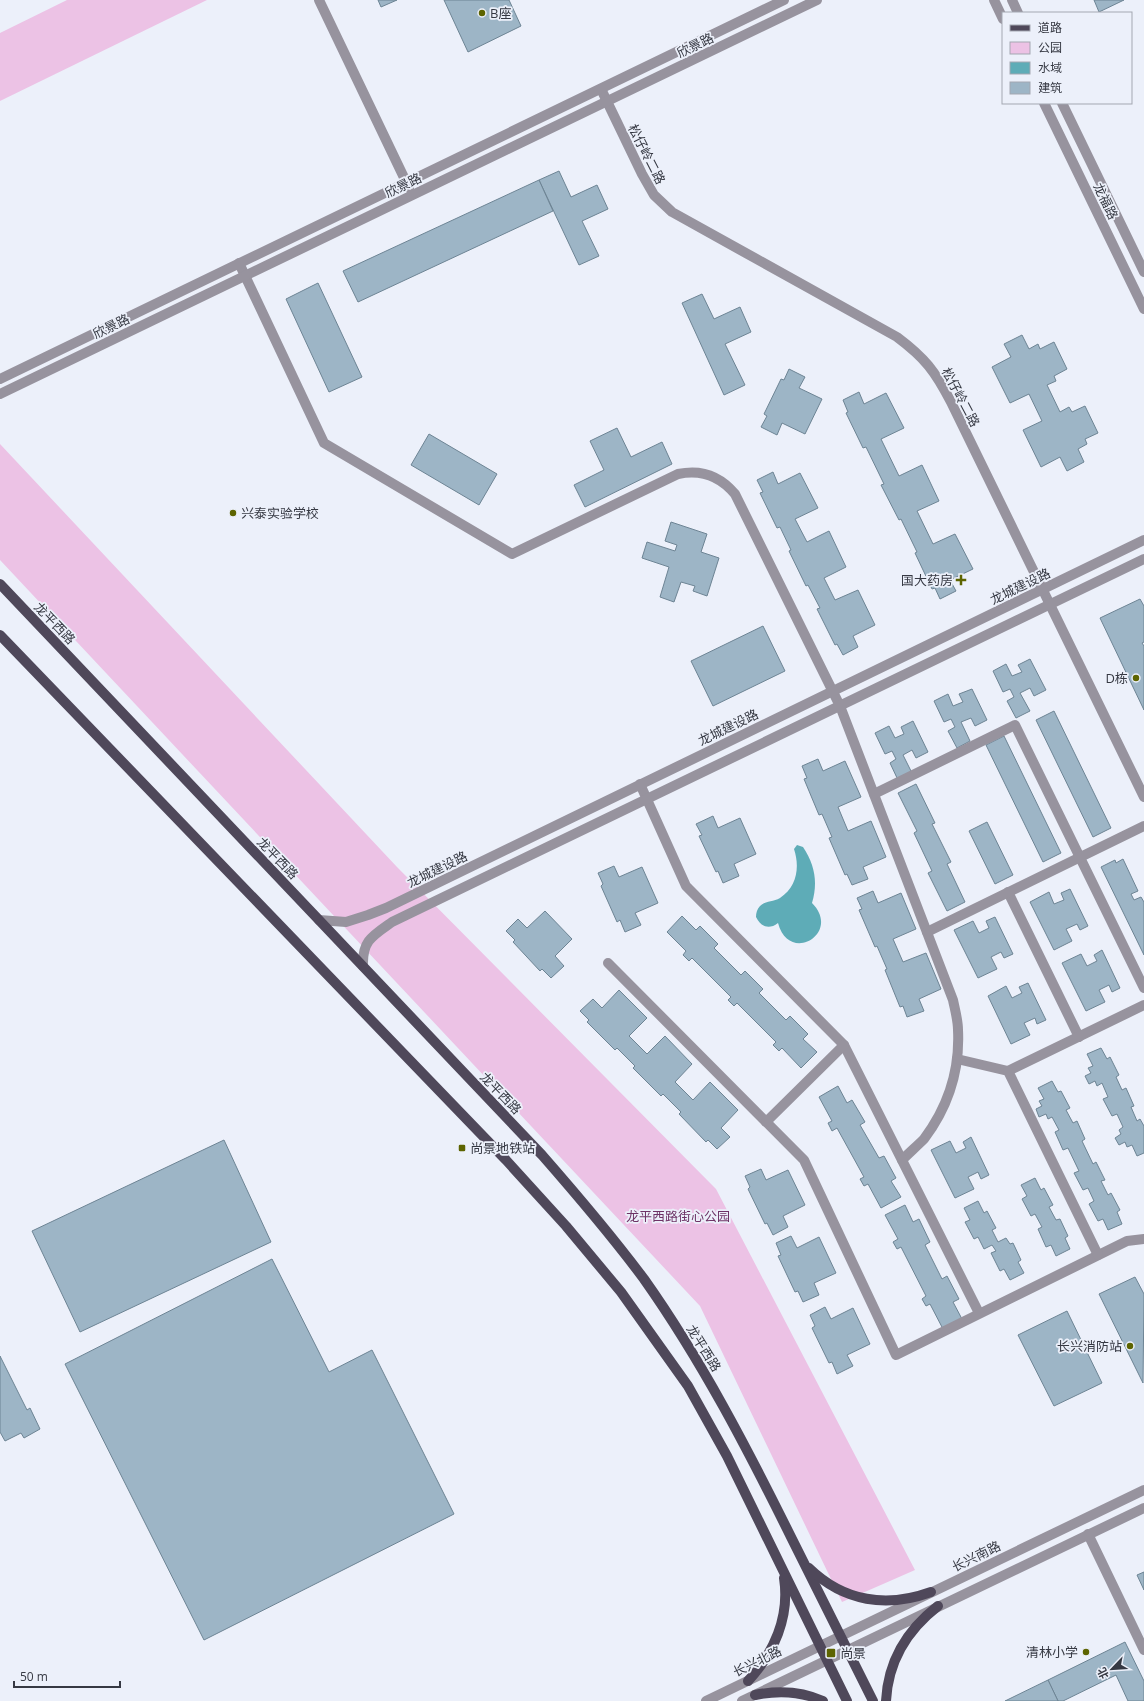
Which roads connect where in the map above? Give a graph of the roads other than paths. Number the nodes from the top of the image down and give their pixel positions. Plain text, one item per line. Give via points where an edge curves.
1 (319, 0) edge
2 (784, 0) edge
3 (817, 0) edge
4 (994, 0) edge
5 (1012, 0) edge
6 (1018, 12) edge
7 (1002, 17) edge
8 (601, 89) junction
9 (607, 102) junction
10 (1044, 104) edge
11 (1062, 104) edge
12 (406, 182) junction
13 (413, 195) junction
14 (239, 263) junction
15 (1144, 272) edge
16 (245, 276) junction
17 (1144, 310) edge
18 (0, 379) edge
19 (0, 394) edge
20 (1144, 540) edge
21 (1144, 559) edge
22 (0, 584) edge
23 (1043, 589) junction
24 (1050, 604) junction
25 (0, 635) edge
26 (833, 691) junction
27 (840, 706) junction
28 (640, 784) junction
29 (874, 794) junction
30 (1144, 797) edge
31 (647, 799) junction
32 (1144, 826) edge
33 (1080, 857) junction
34 (1008, 892) junction
35 (319, 920) junction
36 (927, 932) junction
37 (608, 963) dead end
38 (363, 966) junction
39 (1144, 988) edge
40 (1144, 1005) edge
41 (1079, 1037) junction
42 (844, 1045) junction
43 (958, 1059) junction
44 (1008, 1071) junction
45 (766, 1122) junction
46 (902, 1160) junction
47 (1144, 1239) edge
48 (1098, 1256) junction
49 (979, 1313) junction
50 (1144, 1490) edge
51 (1144, 1508) edge
52 (1088, 1534) junction
53 (804, 1563) junction
54 (783, 1570) junction
55 (931, 1592) junction
56 (938, 1606) junction
57 (840, 1636) junction
58 (820, 1645) junction
59 (848, 1650) junction
60 (1144, 1650) edge
61 (827, 1660) junction
62 (748, 1681) junction
63 (755, 1695) junction
64 (706, 1701) edge
65 (742, 1701) edge
66 (823, 1701) edge
67 (847, 1701) edge
68 (873, 1701) edge
69 (886, 1701) edge

1 - 12 street
2 - 8 street, 欣景路
3 - 9 street, 欣景路
4 - 7 street
5 - 6 street
8 - 9 street, 松仔岭二路
8 - 12 street, 欣景路
9 - 13 street, 欣景路
9 - 23 street, 松仔岭二路 via 654,195 672,212 898,337 919,353 936,375 951,402
10 - 17 street, 龙福路
11 - 15 street, 龙福路
12 - 13 street
12 - 14 street, 欣景路
13 - 16 street, 欣景路
14 - 16 street
14 - 18 street, 欣景路
16 - 19 street, 欣景路
16 - 26 street via 324,443 512,554 678,474 696,472 714,476 722,481 740,502
20 - 23 street, 龙城建设路
21 - 24 street
22 - 35 main road, 龙平西路
23 - 24 street, 松仔岭二路
23 - 26 street, 龙城建设路
24 - 27 street
24 - 30 street, 松仔岭二路
25 - 54 main road via 496,1149 566,1226 621,1292 688,1386 727,1456
26 - 27 street
26 - 28 street, 龙城建设路
27 - 29 street
27 - 31 street
28 - 31 street
28 - 35 street, 龙城建设路 via 368,916 346,922
29 - 33 street via 1015,725
29 - 36 street
31 - 38 street via 392,922 367,942 362,953
31 - 42 street via 686,886
32 - 33 street
33 - 34 street
33 - 39 street
34 - 36 street
34 - 41 street
35 - 38 main road, 龙平西路
36 - 43 street via 953,1000 958,1029
37 - 45 street
38 - 53 main road, 龙平西路 via 542,1155 586,1205 644,1280 687,1345 747,1447
40 - 41 street
41 - 44 street
42 - 45 street
42 - 46 street
43 - 44 street
43 - 46 street via 951,1088 940,1115 923,1139
44 - 48 street
45 - 49 street via 804,1160 896,1355
46 - 49 street
47 - 48 street via 1127,1241
48 - 49 street
50 - 55 street, 长兴南路
51 - 52 street
52 - 56 street
52 - 60 street
53 - 55 main road via 841,1591 863,1598 902,1600
53 - 57 main road, 龙平西路
54 - 58 main road
54 - 62 main road via 785,1597 782,1624 772,1649
55 - 57 street, 长兴南路
56 - 59 street
56 - 69 main road via 916,1626 899,1650 889,1678
57 - 58 street, 长兴南路
57 - 59 main road, 龙平西路
58 - 61 main road
58 - 62 street, 长兴北路
59 - 61 street
59 - 68 main road, 龙平西路
61 - 63 street
61 - 67 main road
62 - 64 street, 长兴北路
63 - 65 street
63 - 66 main road via 767,1692 792,1692

